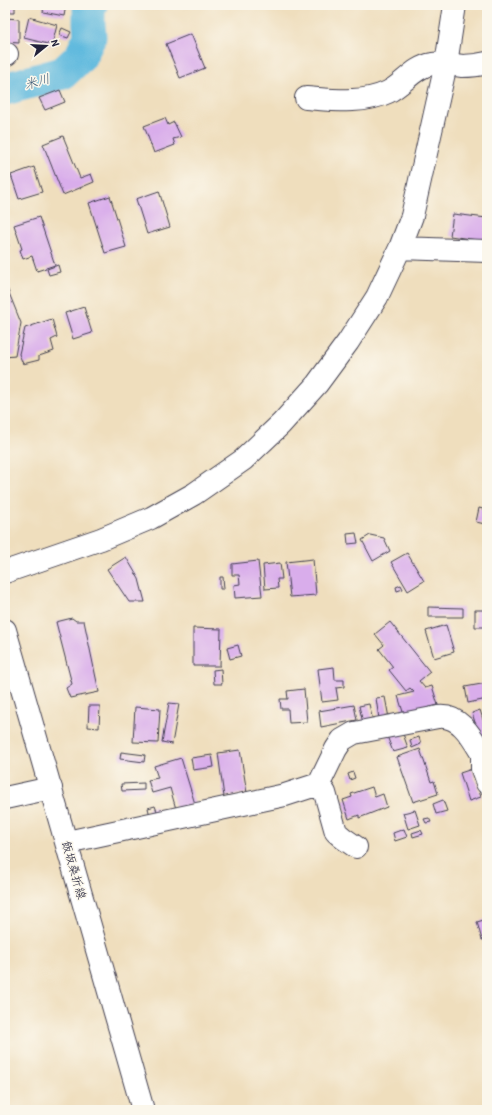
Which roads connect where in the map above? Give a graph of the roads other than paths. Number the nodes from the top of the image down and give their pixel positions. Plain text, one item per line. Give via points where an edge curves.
1 (455, 5) edge
2 (446, 64) junction
3 (487, 64) edge
4 (306, 98) dead end
5 (400, 248) junction
6 (487, 251) edge
7 (5, 572) edge
8 (5, 630) edge
9 (484, 758) edge
10 (487, 783) edge
11 (319, 784) junction
12 (51, 788) junction
13 (5, 798) edge
14 (67, 842) junction
15 (356, 847) dead end
16 (143, 1110) edge

1 - 2 street
2 - 3 street
2 - 4 street via 432,63 423,66 389,92 371,98 350,101
2 - 5 street via 412,216
5 - 6 street
5 - 7 street via 378,297 317,384 282,424 243,460 194,494 151,518 101,540
8 - 12 street, 飯坂桑折線
9 - 10 street via 482,769
9 - 11 street via 461,724 444,716 365,730 347,736 336,749
11 - 14 street via 284,796
11 - 15 street via 325,793 336,832
12 - 13 street
12 - 14 street, 飯坂桑折線
14 - 16 street, 飯坂桑折線

